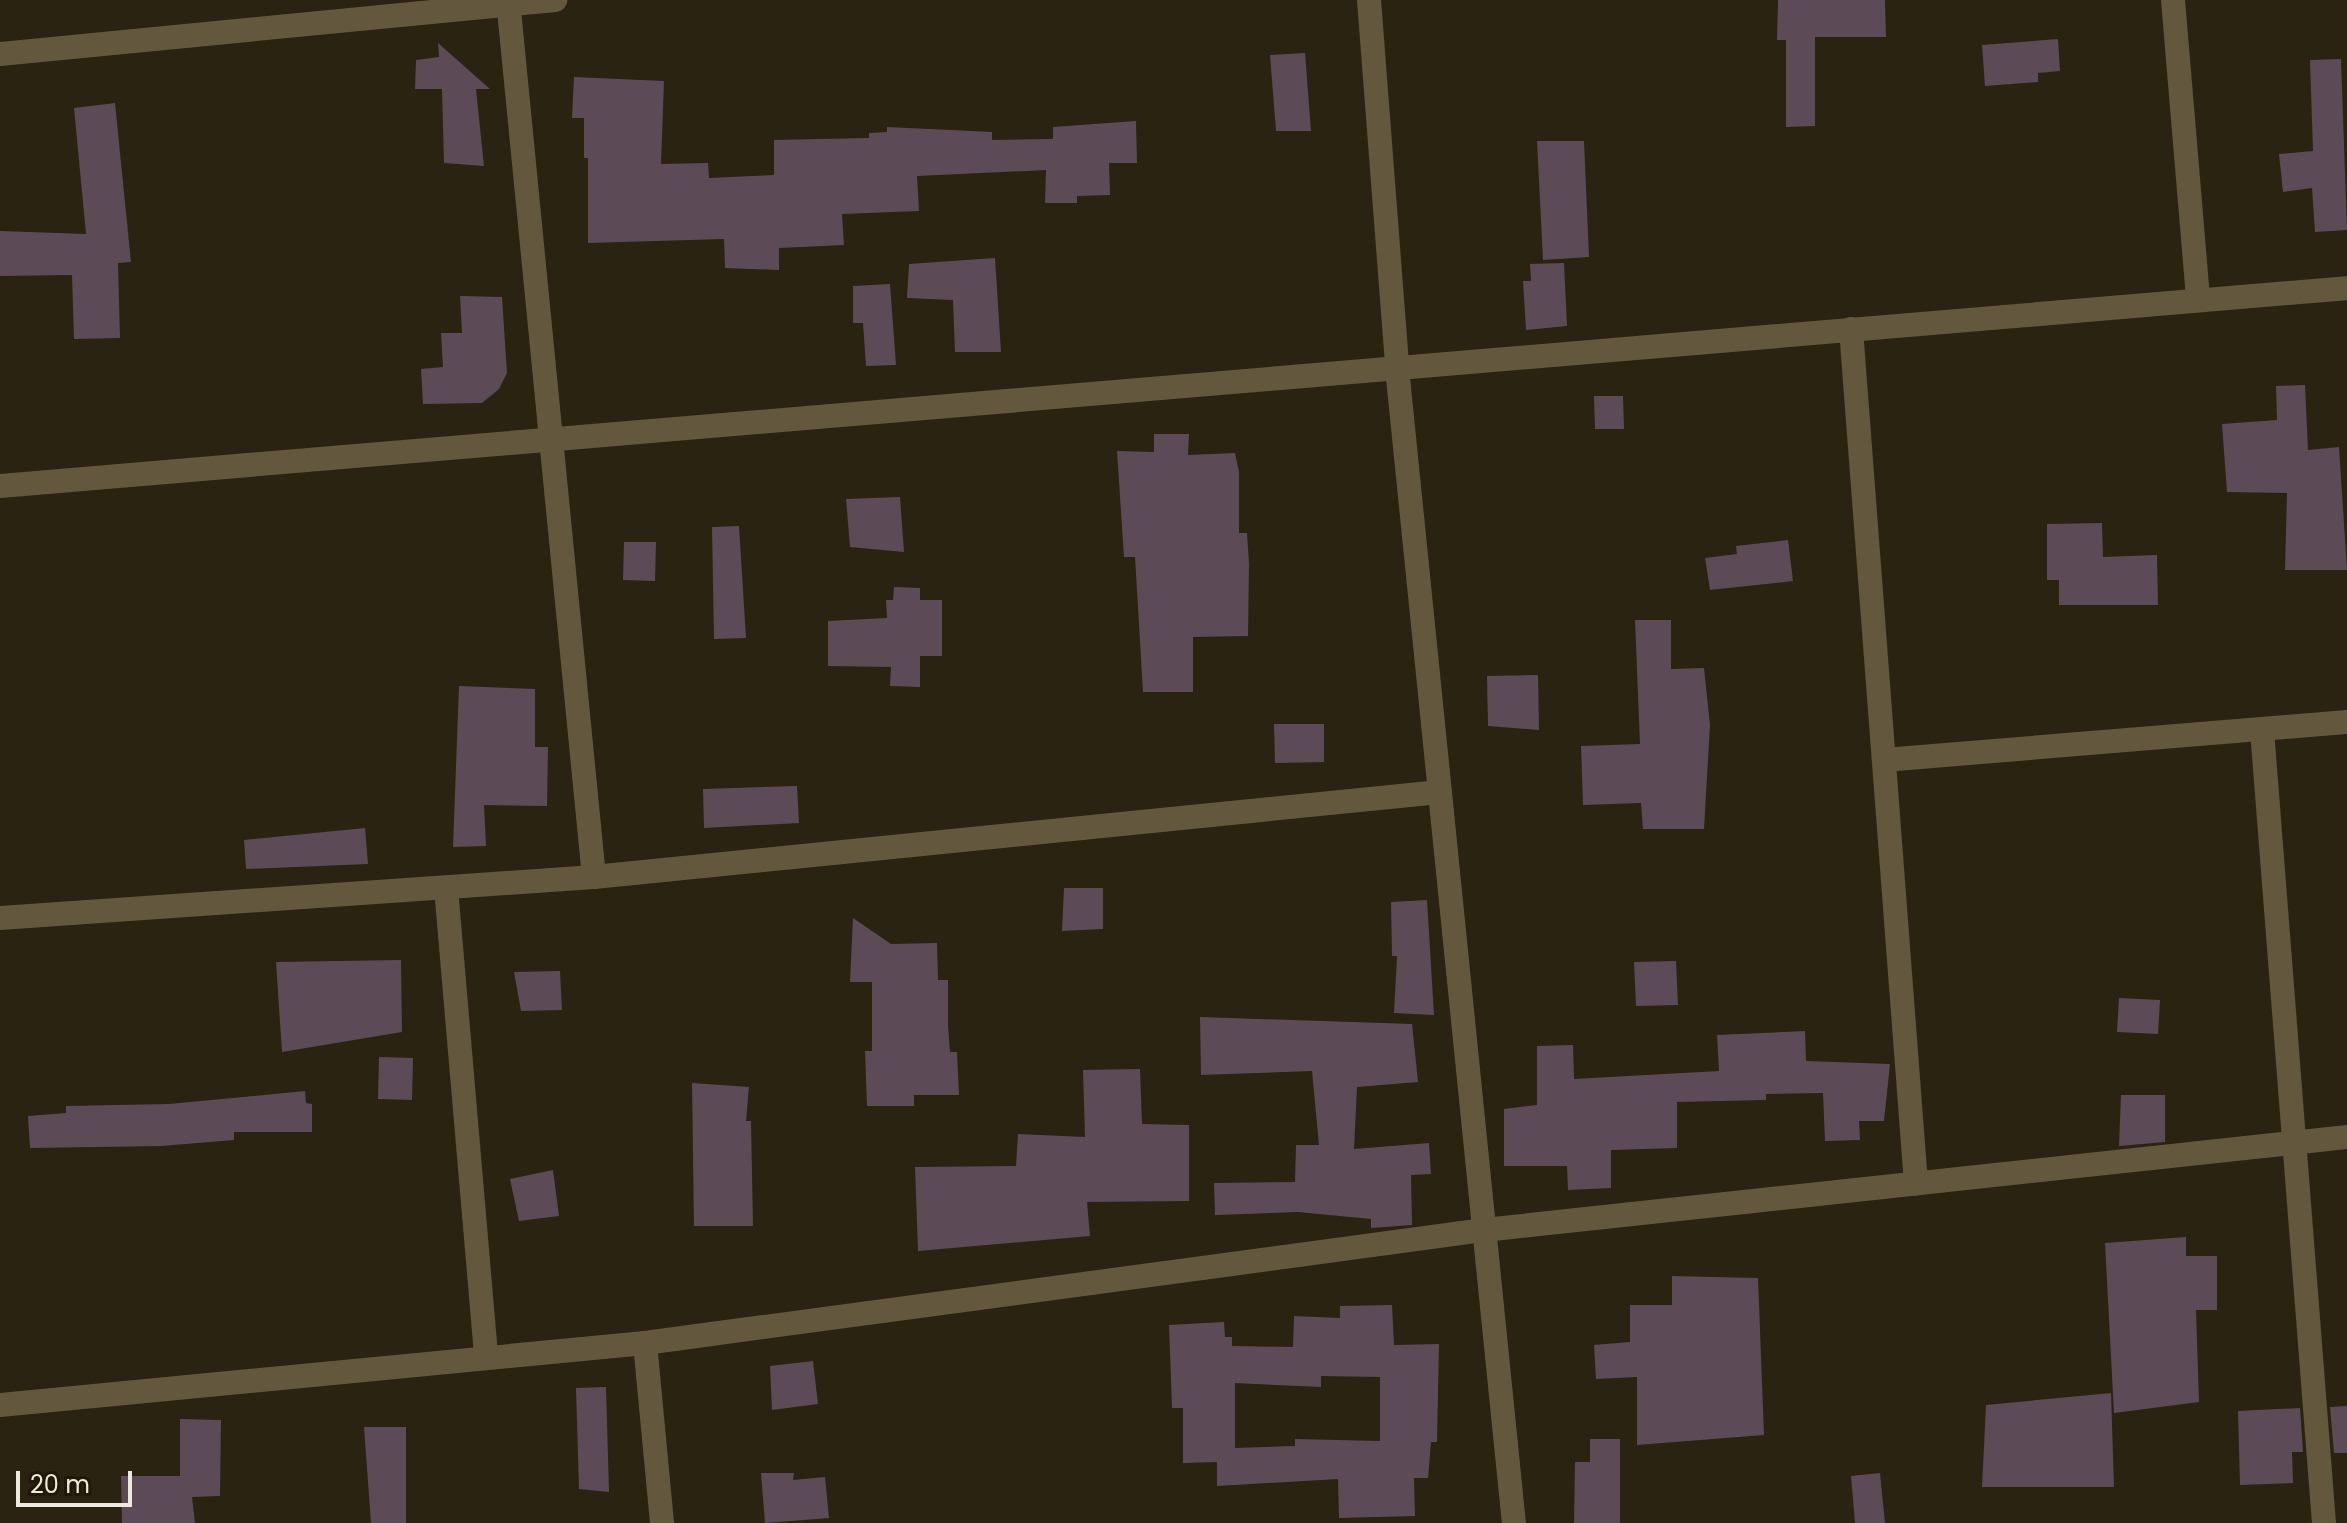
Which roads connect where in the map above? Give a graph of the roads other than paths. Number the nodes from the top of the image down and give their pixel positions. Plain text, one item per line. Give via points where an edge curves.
1 (555, 0) edge
2 (1369, 0) edge
3 (2173, 0) edge
4 (508, 2) edge
5 (0, 54) edge
6 (2347, 288) edge
7 (2198, 299) junction
8 (1851, 329) junction
9 (1397, 368) junction
10 (555, 439) junction
11 (0, 486) edge
12 (2347, 722) edge
13 (2262, 730) junction
14 (1884, 760) junction
15 (1440, 792) junction
16 (594, 877) junction
17 (446, 888) junction
18 (0, 918) edge
19 (2347, 1137) edge
20 (2296, 1142) junction
21 (1916, 1184) junction
22 (1484, 1230) junction
23 (645, 1343) junction
24 (486, 1357) junction
25 (0, 1405) edge
26 (662, 1523) edge
27 (1514, 1523) edge
28 (2324, 1523) edge

1 - 4 street
2 - 9 street
3 - 7 street
4 - 5 street
4 - 10 street
6 - 7 street
7 - 8 street
8 - 9 street
8 - 14 street
9 - 10 street
9 - 15 street
10 - 11 street
10 - 16 street
12 - 13 street
13 - 14 street
13 - 20 street
14 - 21 street
15 - 16 street
15 - 22 street
16 - 17 street
17 - 18 street
17 - 24 street
19 - 20 street
20 - 21 street
20 - 28 street
21 - 22 street
22 - 23 street
22 - 27 street
23 - 24 street
23 - 26 street
24 - 25 street

